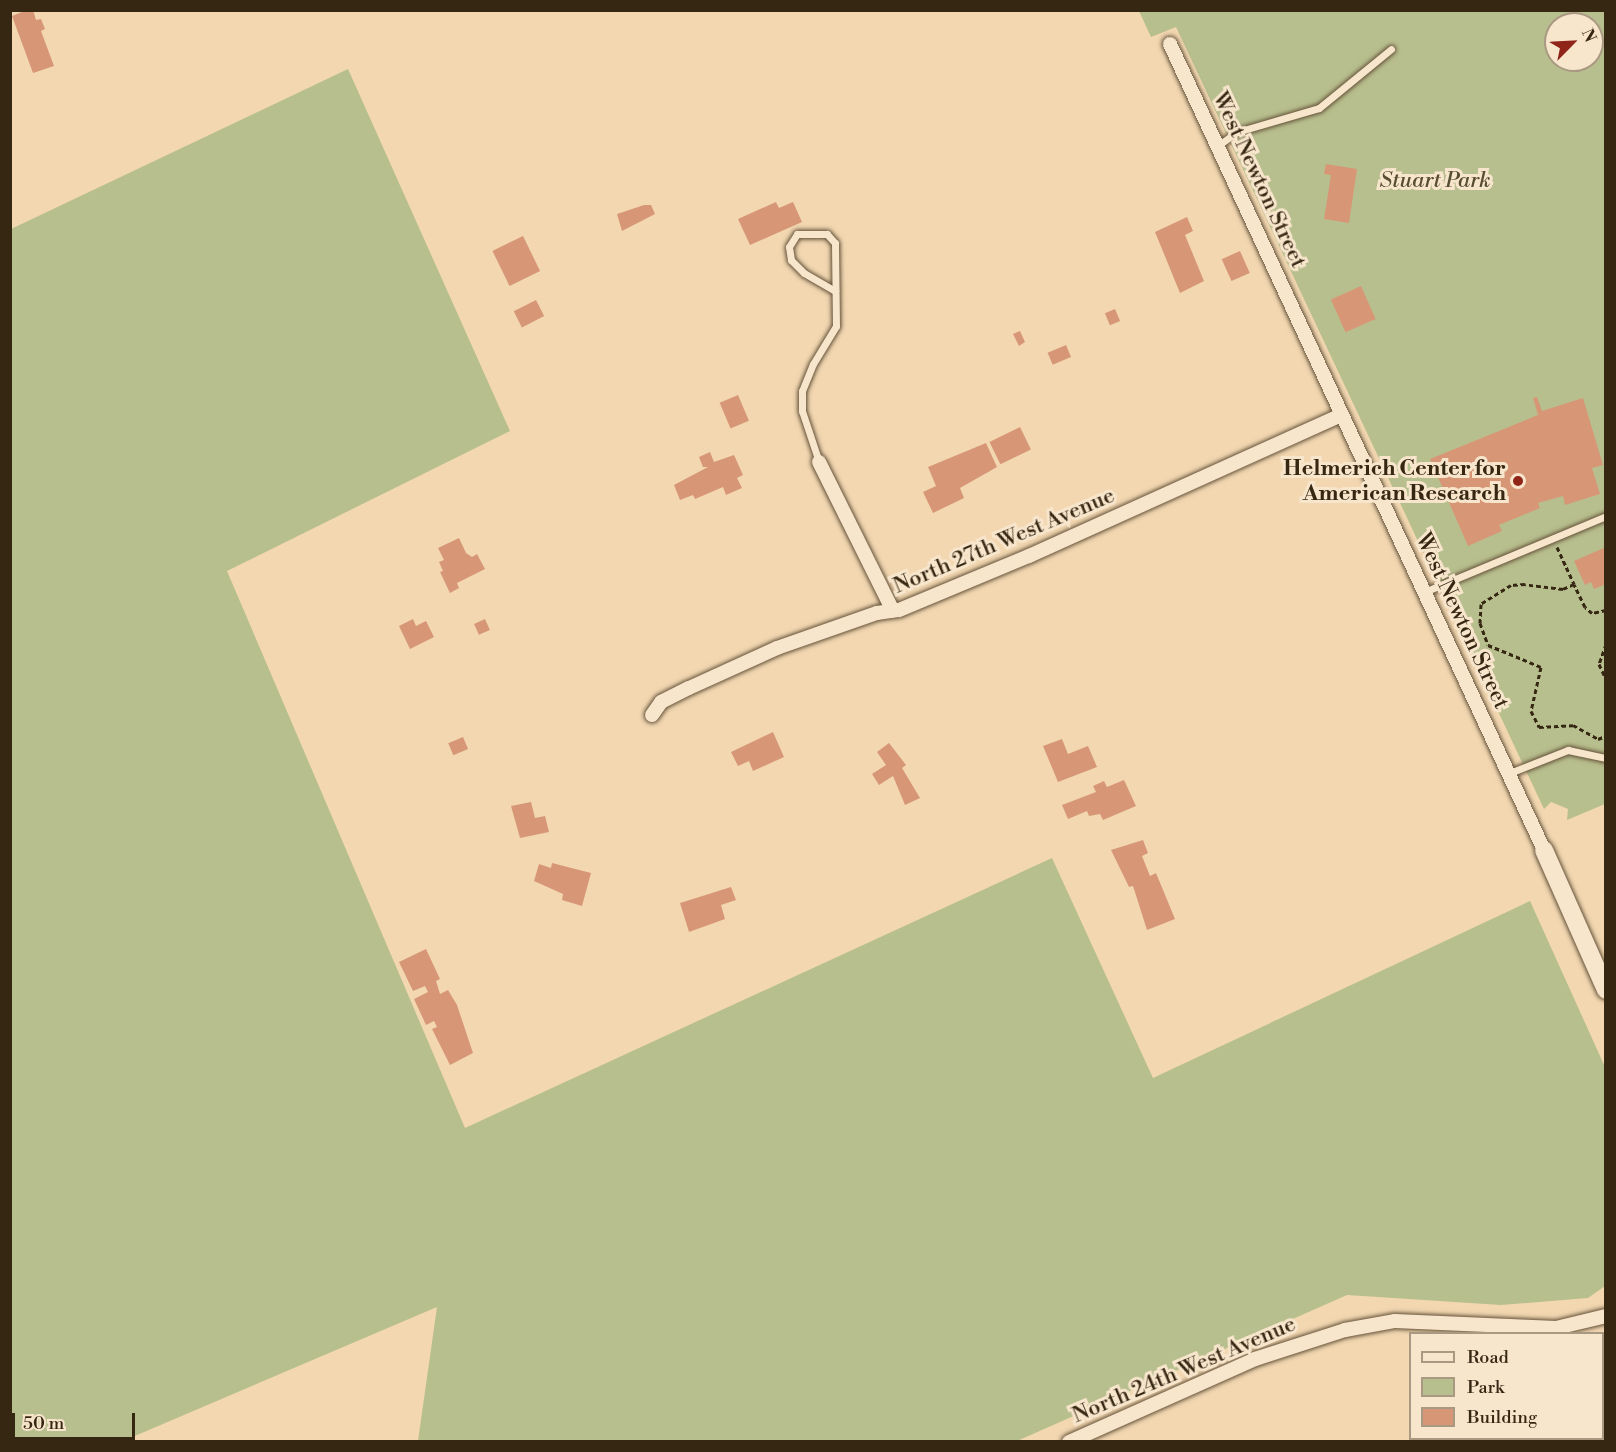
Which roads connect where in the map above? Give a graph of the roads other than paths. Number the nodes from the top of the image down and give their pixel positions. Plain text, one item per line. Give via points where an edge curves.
1 (1170, 44) dead end
2 (1391, 49) dead end
3 (1216, 147) junction
4 (835, 291) junction
5 (1341, 415) junction
6 (819, 462) joint
7 (1605, 516) edge
8 (1422, 593) junction
9 (893, 611) junction
10 (652, 715) dead end
11 (1605, 758) edge
12 (1507, 774) junction
13 (1544, 850) joint
14 (1605, 990) edge
15 (1603, 1316) edge
16 (1504, 1440) edge
17 (1069, 1442) edge
18 (1521, 1442) edge

1 - 3 street, West Newton Street
2 - 3 lane via 1319,108 1237,132
3 - 5 street, West Newton Street
4 - 4 lane via 835,243 827,234 797,234 789,247 790,260
4 - 6 lane via 836,326 802,391 801,411
5 - 8 street, West Newton Street
5 - 9 street, North 27th West Avenue via 1029,556
6 - 9 street
7 - 8 lane
8 - 12 street, West Newton Street
9 - 10 street, North 27th West Avenue via 836,625 777,648 670,698
11 - 12 lane via 1568,750
12 - 13 street, West Newton Street
13 - 14 street, West Newton Street
15 - 17 street, North 24th West Avenue via 1556,1329 1395,1322 1354,1328 1256,1359
16 - 18 street

